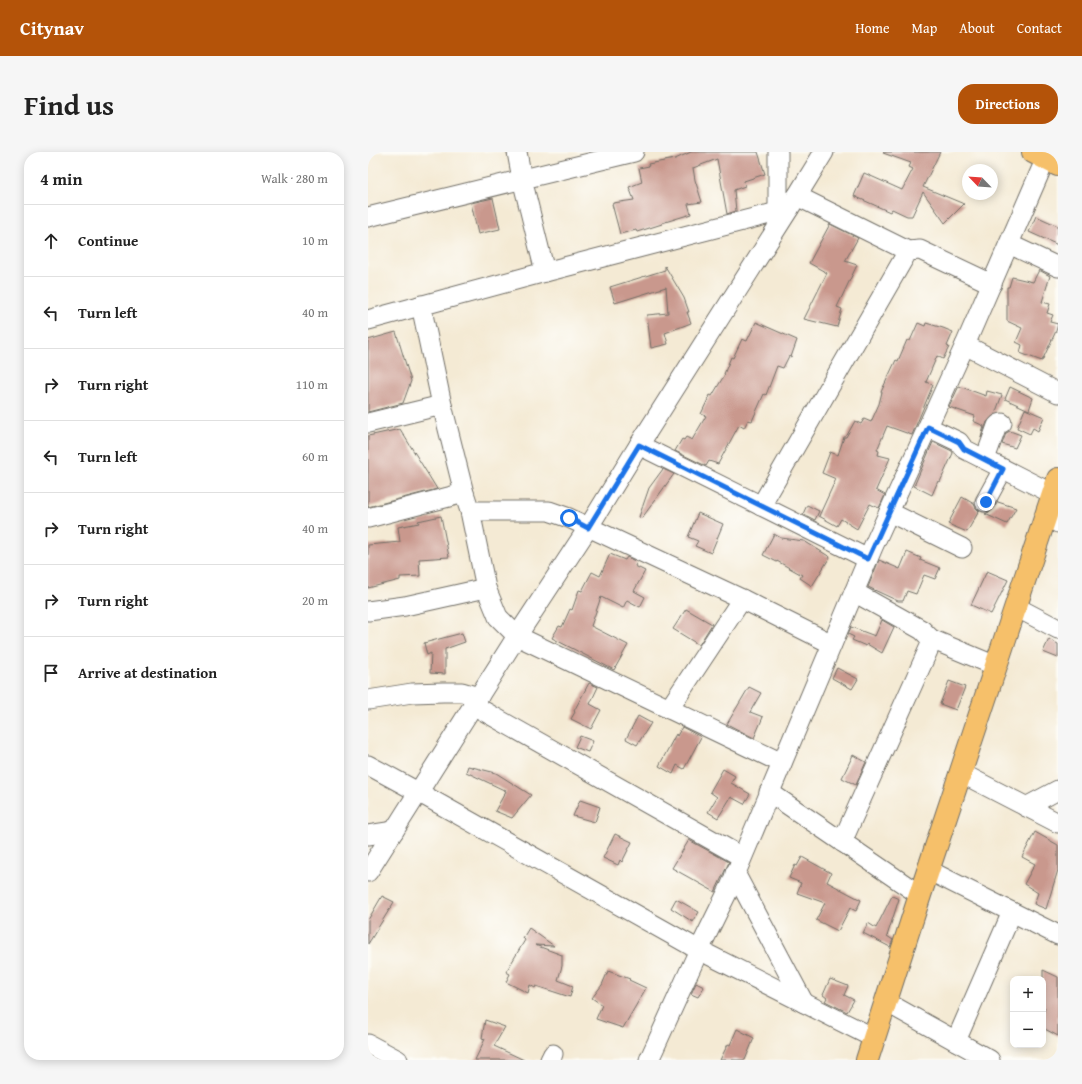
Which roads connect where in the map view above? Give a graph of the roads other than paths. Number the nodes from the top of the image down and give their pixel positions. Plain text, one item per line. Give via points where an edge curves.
1 (516, 152) edge
2 (634, 152) edge
3 (778, 152) edge
4 (824, 152) edge
5 (1046, 158) edge
6 (522, 179) junction
7 (788, 206) junction
8 (368, 217) edge
9 (1009, 244) junction
10 (908, 251) junction
11 (1058, 267) edge
12 (545, 272) junction
13 (992, 284) junction
14 (421, 305) junction
15 (368, 320) edge
16 (965, 345) junction
17 (1058, 393) edge
18 (442, 405) junction
19 (368, 423) edge
20 (1002, 423) dead end
21 (928, 427) junction
22 (639, 445) junction
23 (985, 460) junction
24 (1003, 469) junction
25 (1055, 487) edge
26 (464, 493) junction
27 (986, 502) dead end
28 (761, 506) junction
29 (470, 511) junction
30 (889, 512) junction
31 (368, 518) edge
32 (1052, 519) edge
33 (588, 528) junction
34 (962, 548) dead end
35 (868, 559) junction
36 (486, 588) junction
37 (854, 592) junction
38 (742, 599) junction
39 (1016, 607) junction
40 (368, 611) edge
41 (1058, 628) edge
42 (517, 636) junction
43 (931, 639) junction
44 (832, 644) junction
45 (996, 666) junction
46 (368, 700) edge
47 (476, 701) junction
48 (669, 709) junction
49 (782, 763) junction
50 (368, 765) edge
51 (960, 773) junction
52 (1058, 790) edge
53 (418, 792) junction
54 (769, 792) junction
55 (1026, 807) junction
56 (1058, 823) edge
57 (394, 831) junction
58 (368, 835) edge
59 (842, 842) junction
60 (739, 865) junction
61 (928, 870) junction
62 (368, 872) edge
63 (920, 895) junction
64 (1012, 912) junction
65 (1058, 935) edge
66 (699, 950) junction
67 (886, 1002) junction
68 (804, 1003) junction
69 (874, 1038) junction
70 (956, 1041) junction
71 (368, 1044) edge
72 (398, 1060) edge
73 (649, 1060) edge
74 (867, 1060) edge
75 (990, 1060) edge

1 - 6 street
2 - 6 street
3 - 7 street
4 - 7 street
5 - 9 street
6 - 8 street
6 - 12 street
7 - 10 street
7 - 12 street
7 - 22 street
9 - 11 street
9 - 13 street
10 - 13 street via 920,250
10 - 28 street
12 - 14 street
13 - 16 street
14 - 15 street
14 - 18 street
16 - 17 street
16 - 21 street
18 - 19 street
18 - 26 street
20 - 23 street via 997,426
21 - 23 street via 959,442 964,449
21 - 30 street
22 - 28 street
22 - 33 street
23 - 24 street
24 - 25 street
24 - 27 street
25 - 32 main road
26 - 29 street
26 - 31 street
28 - 35 street
29 - 33 street via 550,511
29 - 36 street
30 - 34 street
30 - 35 street
32 - 39 main road
33 - 38 street
33 - 42 street
35 - 37 street
36 - 40 street
36 - 42 street via 498,617
37 - 43 street via 922,630
37 - 44 street
38 - 44 street
38 - 48 street
39 - 41 street
39 - 45 main road
42 - 47 street
42 - 48 street
43 - 45 street
43 - 59 street
44 - 49 street
45 - 51 main road
46 - 47 street via 412,693 462,692
47 - 53 street
47 - 60 street
48 - 49 street
49 - 54 street
50 - 53 street
51 - 55 street
51 - 61 main road
52 - 55 street
53 - 57 street
53 - 66 street
54 - 59 street
54 - 60 street
55 - 56 street
57 - 58 street
57 - 62 street
59 - 63 street
60 - 66 street
60 - 68 street
61 - 63 main road
61 - 64 street
63 - 67 main road
64 - 65 street
64 - 70 street
66 - 68 street
66 - 73 street
67 - 69 main road
67 - 70 street
68 - 69 street
69 - 74 main road
70 - 75 street
71 - 72 street

